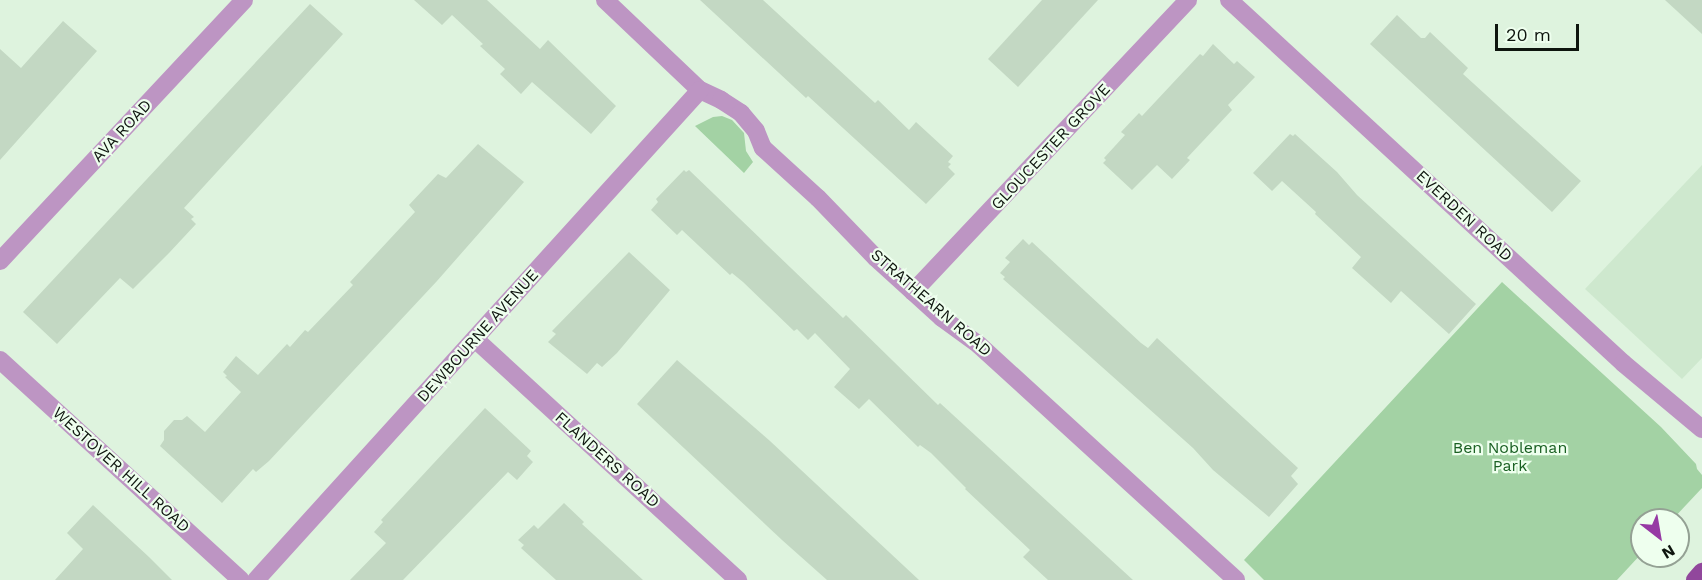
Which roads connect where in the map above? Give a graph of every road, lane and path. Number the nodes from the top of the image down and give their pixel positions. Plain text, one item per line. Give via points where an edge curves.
1 (244, 0) edge
2 (605, 0) edge
3 (1188, 0) edge
4 (1229, 0) edge
5 (700, 90) junction
6 (0, 261) edge
7 (913, 292) junction
8 (475, 339) junction
9 (0, 360) edge
10 (1702, 429) edge
11 (1702, 572) edge
12 (241, 580) edge
13 (256, 580) edge
14 (738, 580) edge
15 (1236, 580) edge
16 (1695, 580) edge

1 - 6 street, AVA ROAD
2 - 5 street, STRATHEARN ROAD
3 - 7 street, GLOUCESTER GROVE
4 - 10 street, EVERDEN ROAD via 1623,363
5 - 7 street, STRATHEARN ROAD via 741,113 756,131 763,148
5 - 8 street, DEWBOURNE AVENUE
7 - 15 street, STRATHEARN ROAD via 980,345
8 - 13 street, DEWBOURNE AVENUE
8 - 14 street, FLANDERS ROAD
9 - 12 street, WESTOVER HILL ROAD
11 - 16 main road

